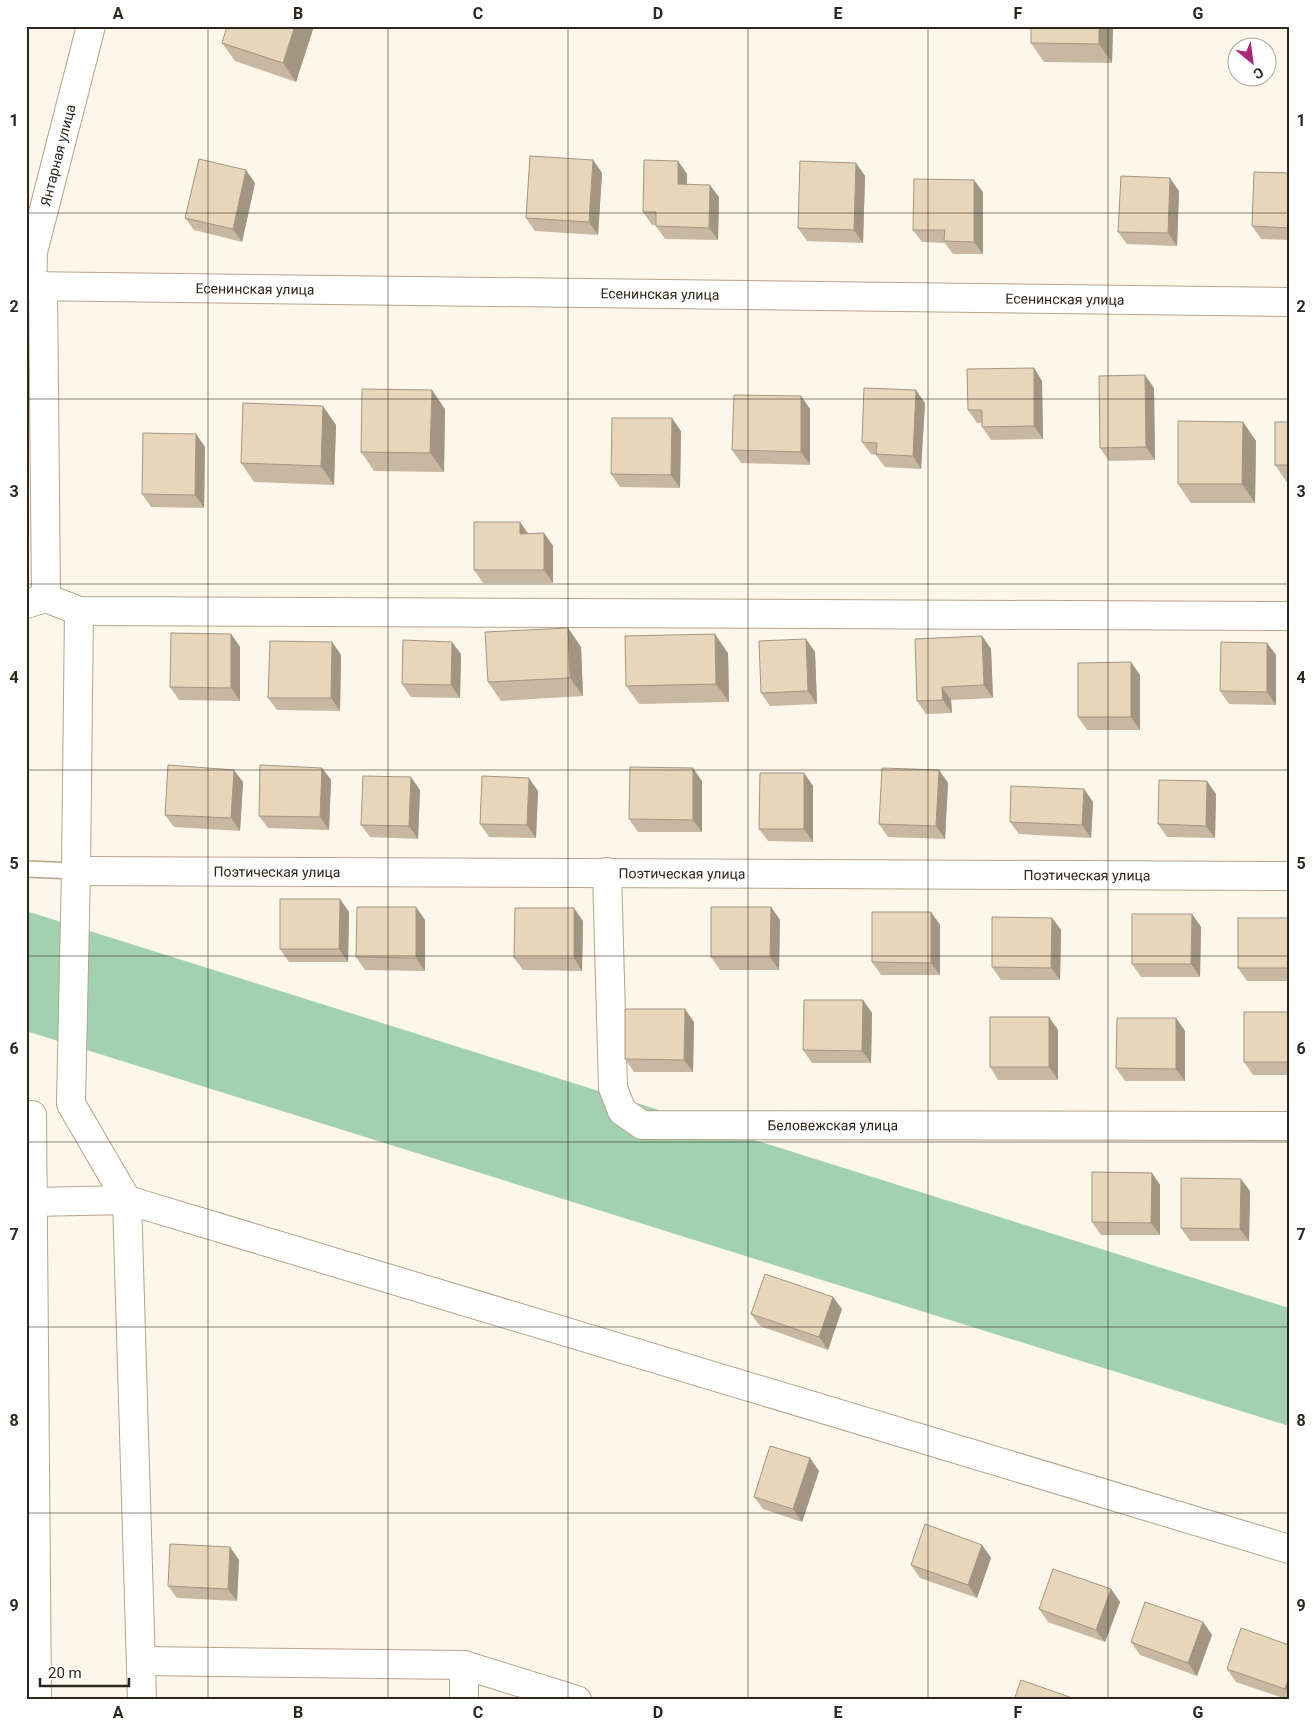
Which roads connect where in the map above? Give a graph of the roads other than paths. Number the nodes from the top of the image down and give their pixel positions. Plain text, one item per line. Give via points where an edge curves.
1 (91, 26) edge
2 (34, 286) edge
3 (1289, 302) edge
4 (36, 601) edge
5 (79, 611) junction
6 (1289, 616) edge
7 (26, 869) edge
8 (76, 871) junction
9 (607, 872) junction
10 (1289, 876) edge
11 (71, 1104) junction
12 (29, 1115) edge
13 (1289, 1126) edge
14 (128, 1200) junction
15 (33, 1202) junction
16 (1289, 1550) edge
17 (141, 1661) junction
18 (464, 1665) junction
19 (37, 1700) edge
20 (142, 1700) edge
21 (464, 1700) edge
22 (577, 1700) edge

1 - 2 street, Янтарная улица via 33,252
2 - 3 street, Есенинская улица
2 - 4 street, Янтарная улица
4 - 5 street
5 - 6 street
5 - 8 street
7 - 8 lane
8 - 9 street, Поэтическая улица
8 - 11 street
9 - 10 street, Поэтическая улица
9 - 13 street, Беловежская улица via 614,1088 622,1111 642,1125
11 - 12 street
11 - 14 street
12 - 15 street
14 - 15 street
14 - 16 street
14 - 17 street
15 - 19 street
17 - 18 street
17 - 20 street
18 - 21 street
18 - 22 street

